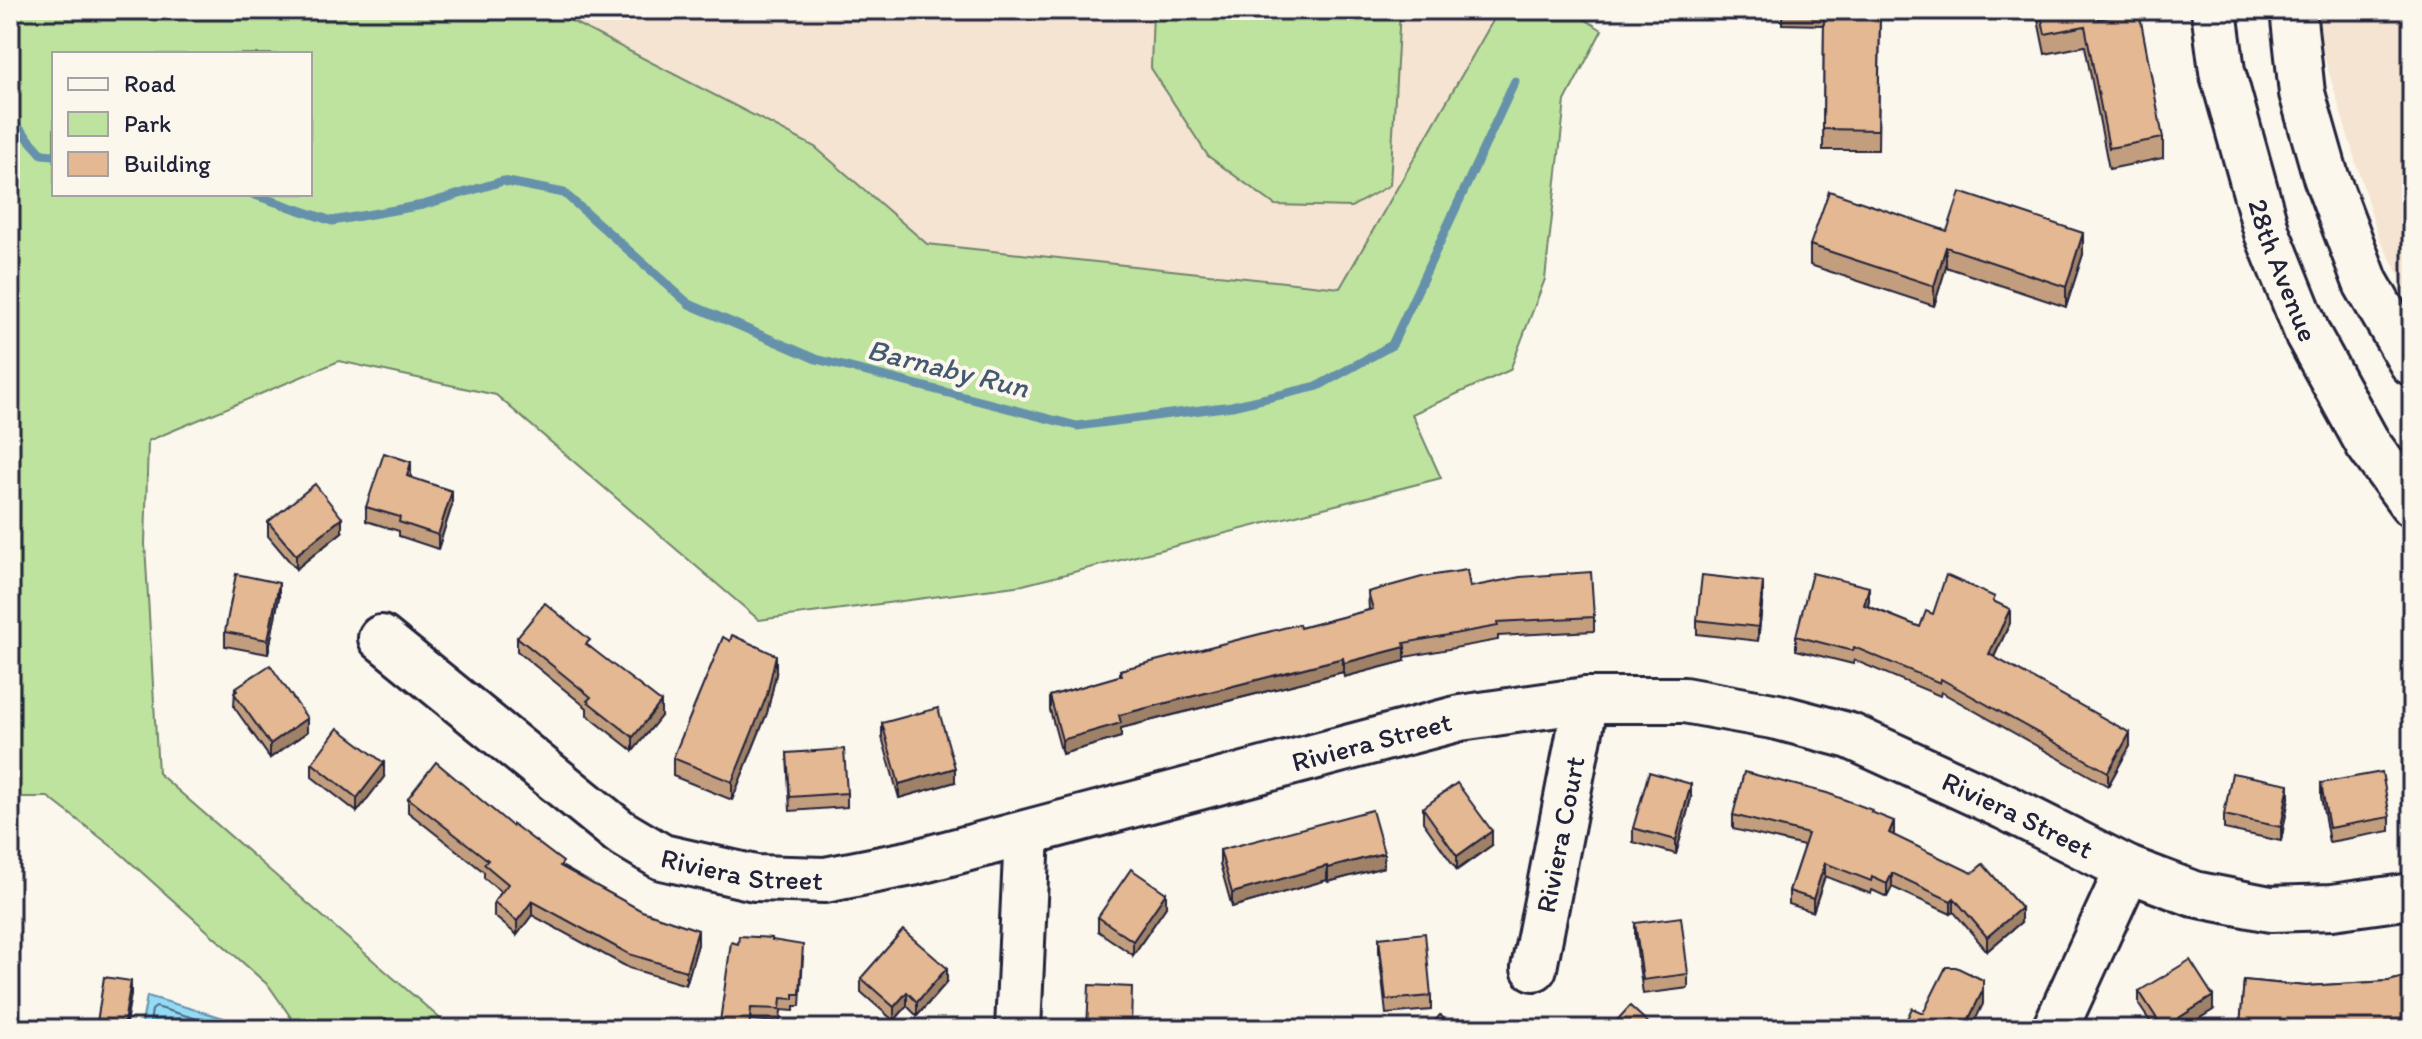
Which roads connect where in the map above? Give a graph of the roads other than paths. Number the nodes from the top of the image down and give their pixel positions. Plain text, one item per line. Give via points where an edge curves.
1 (2214, 10) edge
2 (2293, 10) edge
3 (2412, 363) edge
4 (2412, 504) edge
5 (381, 638) dead end
6 (1586, 700) junction
7 (1027, 834) junction
8 (2128, 869) junction
9 (2412, 896) edge
10 (1534, 968) dead end
11 (1018, 1029) edge
12 (2055, 1029) edge

1 - 4 street, 28th Avenue via 2222,71 2263,218 2303,322 2368,444
2 - 3 street via 2302,93 2326,177 2366,283
5 - 7 street, Riviera Street via 620,832 662,857 755,878 825,880
6 - 7 street, Riviera Street via 1460,718
6 - 8 street, Riviera Street via 1684,700 1850,736
6 - 10 street, Riviera Court
7 - 11 street
8 - 9 street, Riviera Street via 2194,894 2270,909
8 - 12 street

